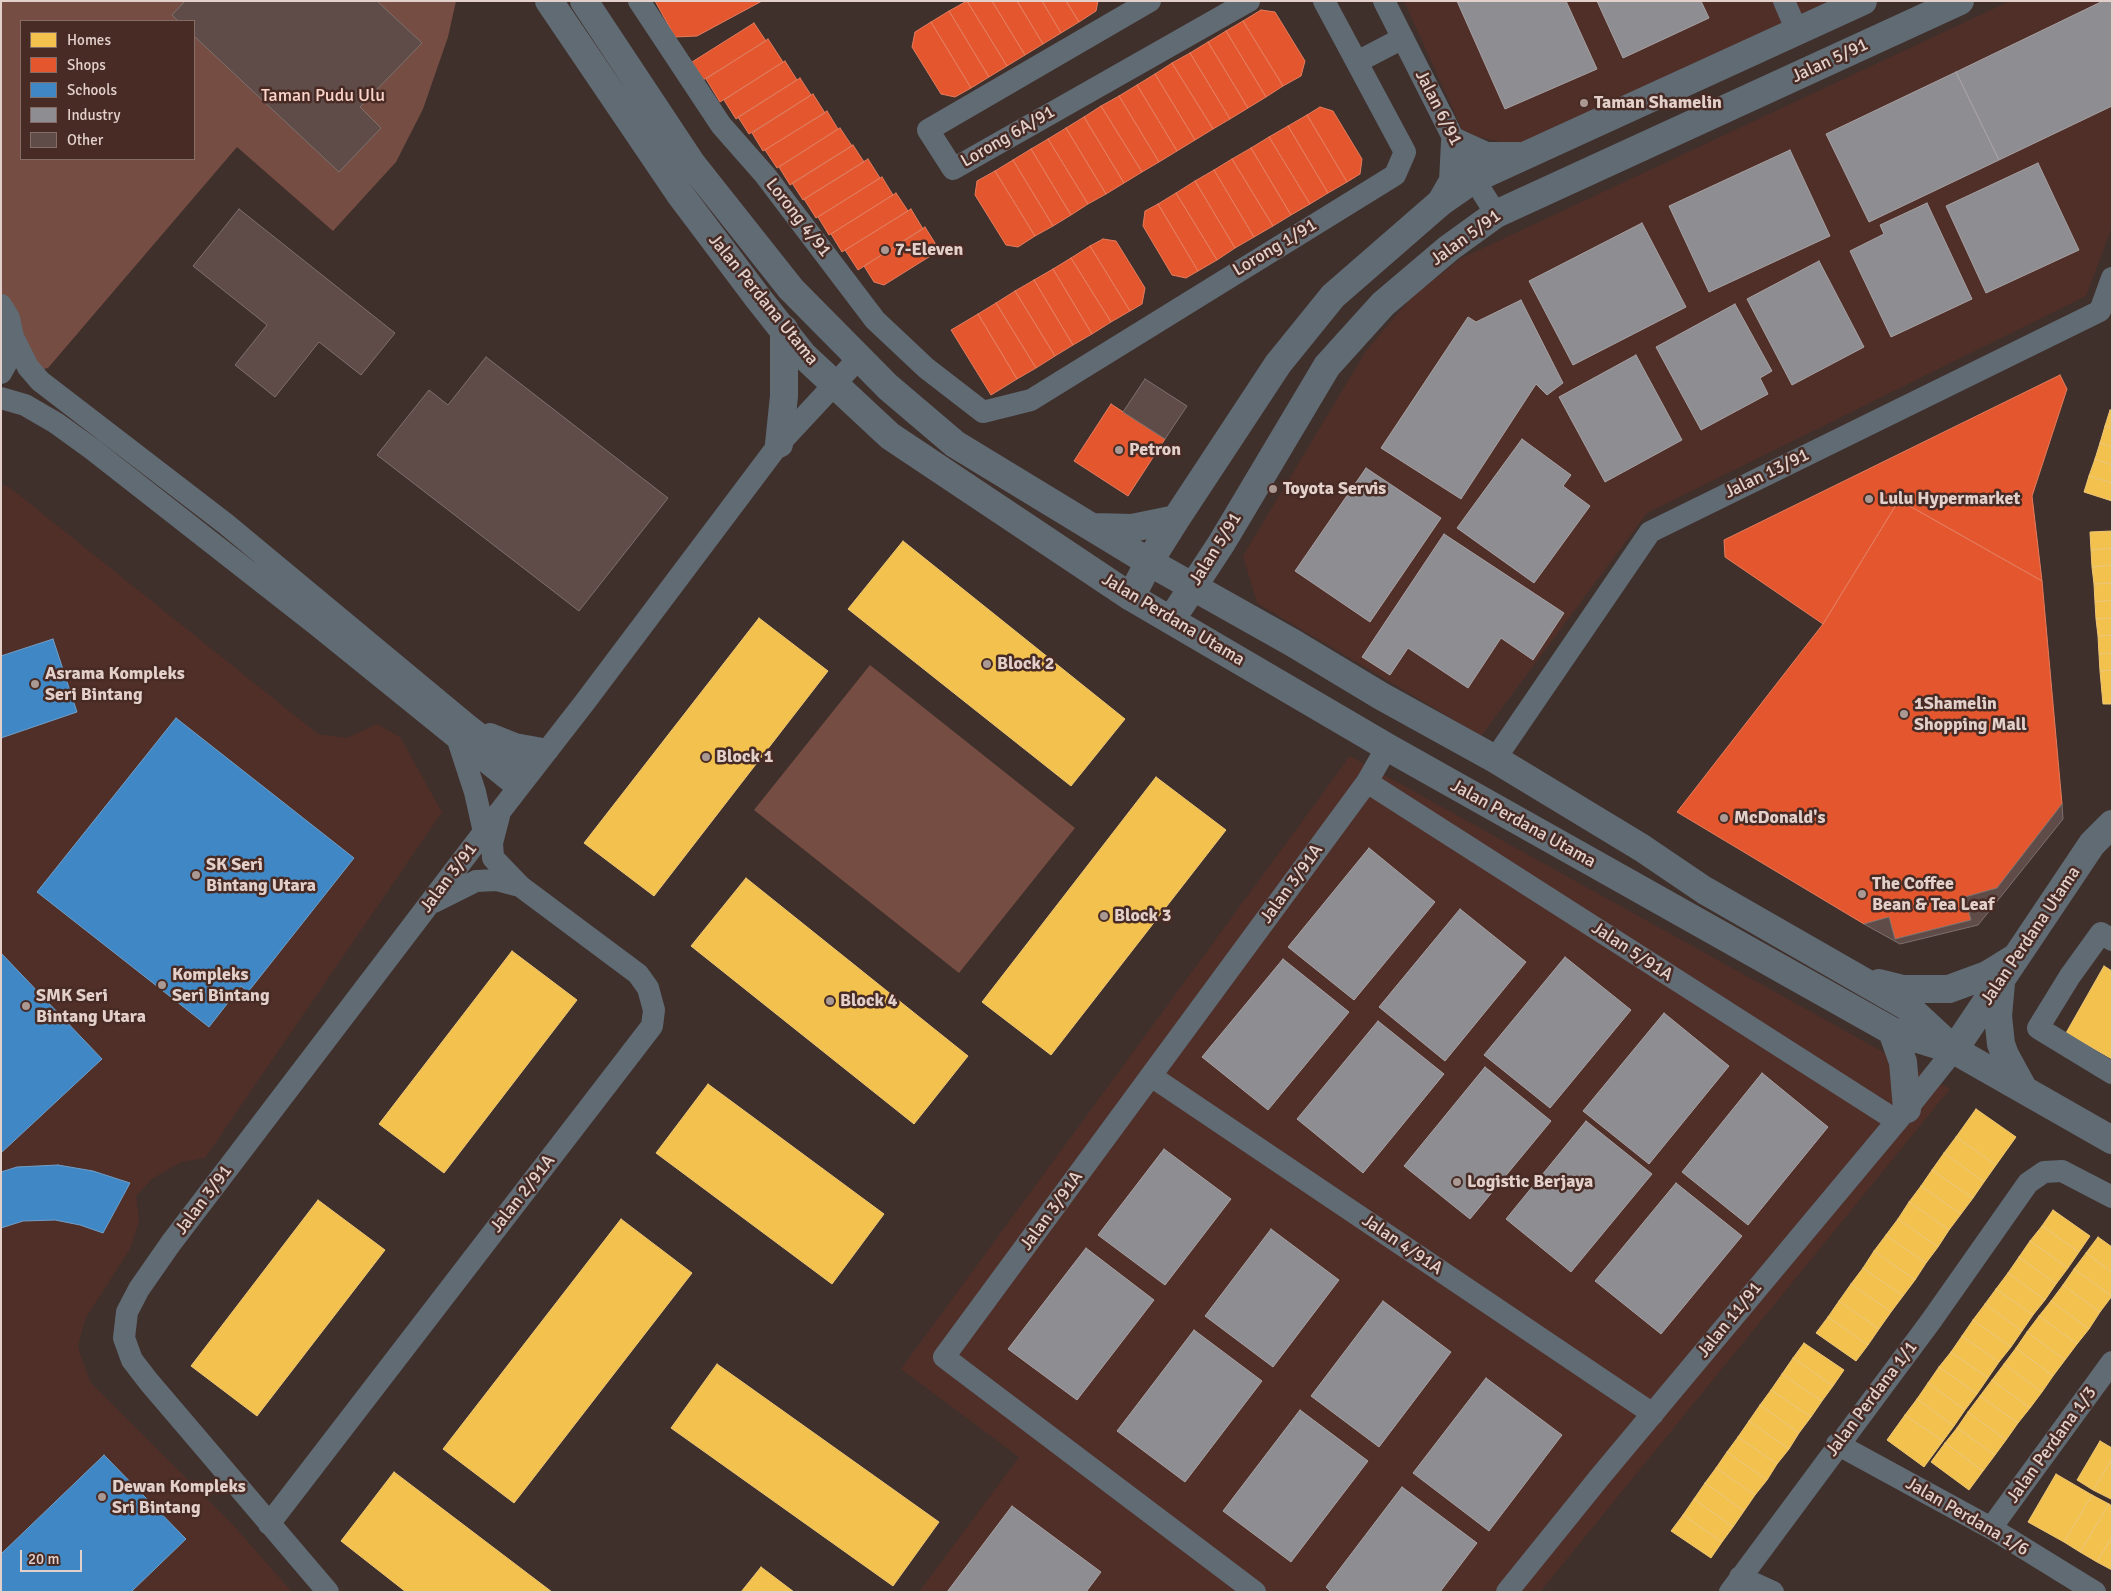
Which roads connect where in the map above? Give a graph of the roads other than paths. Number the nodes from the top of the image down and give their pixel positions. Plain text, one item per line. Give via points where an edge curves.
1 (549, 1) edge
2 (584, 1) edge
3 (639, 1) edge
4 (1150, 1) edge
5 (1249, 1) edge
6 (1324, 1) edge
7 (1384, 1) edge
8 (1784, 1) edge
9 (1863, 1) edge
10 (1960, 1) edge
11 (1797, 31) junction
12 (1403, 38) junction
13 (1357, 62) junction
14 (1455, 142) junction
15 (1526, 156) junction
16 (1474, 179) junction
17 (1441, 202) junction
18 (1496, 214) junction
19 (2112, 278) edge
20 (1, 305) edge
21 (784, 329) junction
22 (13, 337) junction
23 (859, 358) junction
24 (1, 373) edge
25 (834, 385) junction
26 (1, 398) edge
27 (983, 412) joint
28 (779, 444) junction
29 (1176, 519) junction
30 (1091, 527) junction
31 (1221, 544) junction
32 (1150, 562) junction
33 (1193, 586) junction
34 (1131, 597) junction
35 (1233, 609) junction
36 (1170, 620) junction
37 (1353, 679) junction
38 (463, 732) junction
39 (1387, 748) junction
40 (548, 750) junction
41 (1495, 759) junction
42 (524, 780) junction
43 (1367, 782) junction
44 (500, 811) junction
45 (2112, 824) edge
46 (484, 832) junction
47 (520, 886) junction
48 (429, 905) junction
49 (2106, 936) edge
50 (2016, 957) junction
51 (1860, 978) junction
52 (2001, 982) junction
53 (1892, 1031) junction
54 (1954, 1050) junction
55 (2112, 1072) edge
56 (1151, 1076) junction
57 (2023, 1088) junction
58 (1902, 1115) junction
59 (2112, 1140) edge
60 (2112, 1197) edge
61 (2112, 1362) edge
62 (2104, 1388) edge
63 (1653, 1414) junction
64 (1837, 1444) junction
65 (269, 1524) junction
66 (1991, 1528) junction
67 (1735, 1585) edge
68 (328, 1592) edge
69 (1255, 1592) edge
70 (1507, 1592) edge
71 (1773, 1592) edge
72 (2096, 1592) edge

1 - 21 street, Jalan Perdana Utama via 679,193
2 - 23 street, Jalan Perdana Utama via 703,180 791,289
3 - 27 street, Lorong 4/91 via 721,125 765,175 876,320 926,368
4 - 5 street, Lorong 6A/91 via 928,130 953,169
6 - 13 street, Lorong 1/91
7 - 12 street, Jalan 6/91
8 - 11 street
9 - 11 street
10 - 18 street, Jalan 5/91
11 - 15 street
12 - 13 street
12 - 14 street, Jalan 6/91
13 - 27 street, Lorong 1/91 via 1405,152 1395,175 1031,400
14 - 15 street via 1486,156
14 - 16 street, Jalan 6/91
14 - 17 street via 1453,181
15 - 16 street
16 - 17 street
16 - 18 street, Jalan 6/91
17 - 29 street via 1333,296 1278,364
18 - 31 street, Jalan 5/91 via 1449,248 1383,304 1327,366
19 - 41 street, Jalan 13/91 via 2100,311 1650,532
20 - 22 street via 9,318
21 - 25 street, Jalan Perdana Utama via 803,355
21 - 28 street via 784,396
22 - 24 street via 11,355
22 - 38 street via 28,368 40,381 226,524
23 - 25 street, Jalan 3/91
23 - 30 street, Jalan Perdana Utama via 955,444
25 - 28 street, Jalan 3/91
25 - 34 street, Jalan Perdana Utama via 890,436
26 - 38 street via 25,405 92,449 318,626
28 - 40 street, Jalan 3/91
29 - 30 street via 1132,528
29 - 32 street
30 - 32 street, Jalan Perdana Utama
31 - 33 street, Jalan 5/91
31 - 35 street via 1218,568
32 - 33 street, Jalan Perdana Utama
32 - 34 street
33 - 35 street, Jalan Perdana Utama
33 - 36 street, Jalan 5/91
34 - 36 street, Jalan Perdana Utama
35 - 37 street, Jalan Perdana Utama
36 - 39 street, Jalan Perdana Utama
37 - 39 street via 1390,720 1393,732
37 - 41 street, Jalan Perdana Utama
38 - 40 street
38 - 42 street
38 - 46 street
39 - 43 street, Jalan 3/91A
39 - 53 street, Jalan Perdana Utama
40 - 42 street, Jalan 3/91
41 - 51 street, Jalan Perdana Utama via 1642,848 1704,890
42 - 44 street, Jalan 3/91
43 - 56 street, Jalan 3/91A
43 - 58 street, Jalan 5/91A
44 - 46 street, Jalan 3/91
44 - 47 street, Jalan 2/91A via 492,843 493,858
45 - 50 street, Jalan Perdana Utama via 2092,844
46 - 48 street, Jalan 3/91
47 - 48 street, Jalan 2/91A via 497,880 476,881
47 - 65 street, Jalan 2/91A via 638,974 648,988 654,1010 652,1026
48 - 65 street, Jalan 3/91 via 171,1243 126,1312 124,1338 132,1360
49 - 55 street via 2070,976 2038,1028
50 - 51 street via 1987,975 1949,989 1903,989
50 - 52 street, Jalan Perdana Utama
51 - 54 street, Jalan Perdana Utama via 1908,1007
52 - 54 street, Jalan Perdana Utama
52 - 57 street via 1998,1016 2001,1044
53 - 54 street, Jalan Perdana Utama
53 - 58 street via 1903,1062
54 - 57 street, Jalan Perdana Utama
54 - 58 street, Jalan 11/91
56 - 63 street, Jalan 4/91A
56 - 69 street, Jalan 3/91A via 944,1357
57 - 59 street, Jalan Perdana Utama
58 - 63 street, Jalan 11/91
60 - 64 street, Jalan Perdana 1/1 via 2062,1171 2044,1172 2028,1183 1931,1321
61 - 62 street, Jalan Perdana 1/3
62 - 66 street, Jalan Perdana 1/3
63 - 70 street, Jalan 11/91
64 - 66 street, Jalan Perdana 1/6
64 - 67 street, Jalan Perdana 1/1
65 - 68 street, Jalan 3/91
66 - 72 street, Jalan Perdana 1/6
67 - 71 street

